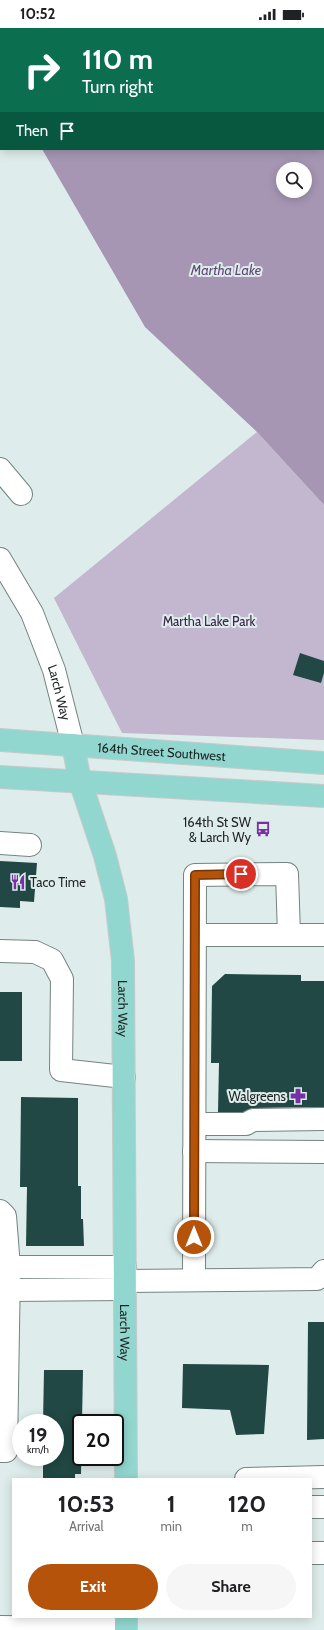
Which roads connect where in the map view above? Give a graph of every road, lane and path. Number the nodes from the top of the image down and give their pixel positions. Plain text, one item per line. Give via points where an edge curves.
1 (0, 469) edge
2 (20, 494) dead end
3 (0, 559) edge
4 (0, 740) edge
5 (73, 745) junction
6 (324, 763) edge
7 (0, 777) edge
8 (80, 781) junction
9 (324, 796) edge
10 (0, 843) edge
11 (30, 845) dead end
12 (195, 934) junction
13 (289, 935) junction
14 (324, 935) edge
15 (0, 951) edge
16 (124, 1077) junction
17 (324, 1119) edge
18 (195, 1124) junction
19 (194, 1151) junction
20 (324, 1152) edge
21 (0, 1211) edge
22 (9, 1267) junction
23 (324, 1271) edge
24 (125, 1279) junction
25 (194, 1280) junction
26 (8, 1290) junction
27 (0, 1451) edge
28 (324, 1477) edge
29 (126, 1478) edge
30 (300, 1478) edge
31 (312, 1507) edge
32 (324, 1507) edge
33 (312, 1553) edge
34 (324, 1553) edge
35 (126, 1625) edge
36 (0, 1627) edge

1 - 2 street
3 - 5 street, Larch Way via 32,613 54,670
4 - 5 main road, 164th Street Southwest
5 - 6 main road, 164th Street Southwest
5 - 8 main road, Larch Way
7 - 8 main road
8 - 9 main road
8 - 16 main road, Larch Way via 105,856 116,899 123,961
10 - 11 street
12 - 13 street
12 - 13 street via 195,875 287,874
12 - 18 street
13 - 14 street
15 - 16 street via 35,952 52,960 62,979 61,1070
16 - 24 main road, Larch Way
17 - 18 street
18 - 19 street
19 - 20 street
19 - 25 street
21 - 22 street via 5,1216
22 - 24 street
22 - 26 street
23 - 25 street via 317,1279
24 - 25 street
24 - 26 street
24 - 29 main road, Larch Way
26 - 27 street via 6,1451
28 - 30 street
31 - 32 street
33 - 34 street
35 - 36 street

